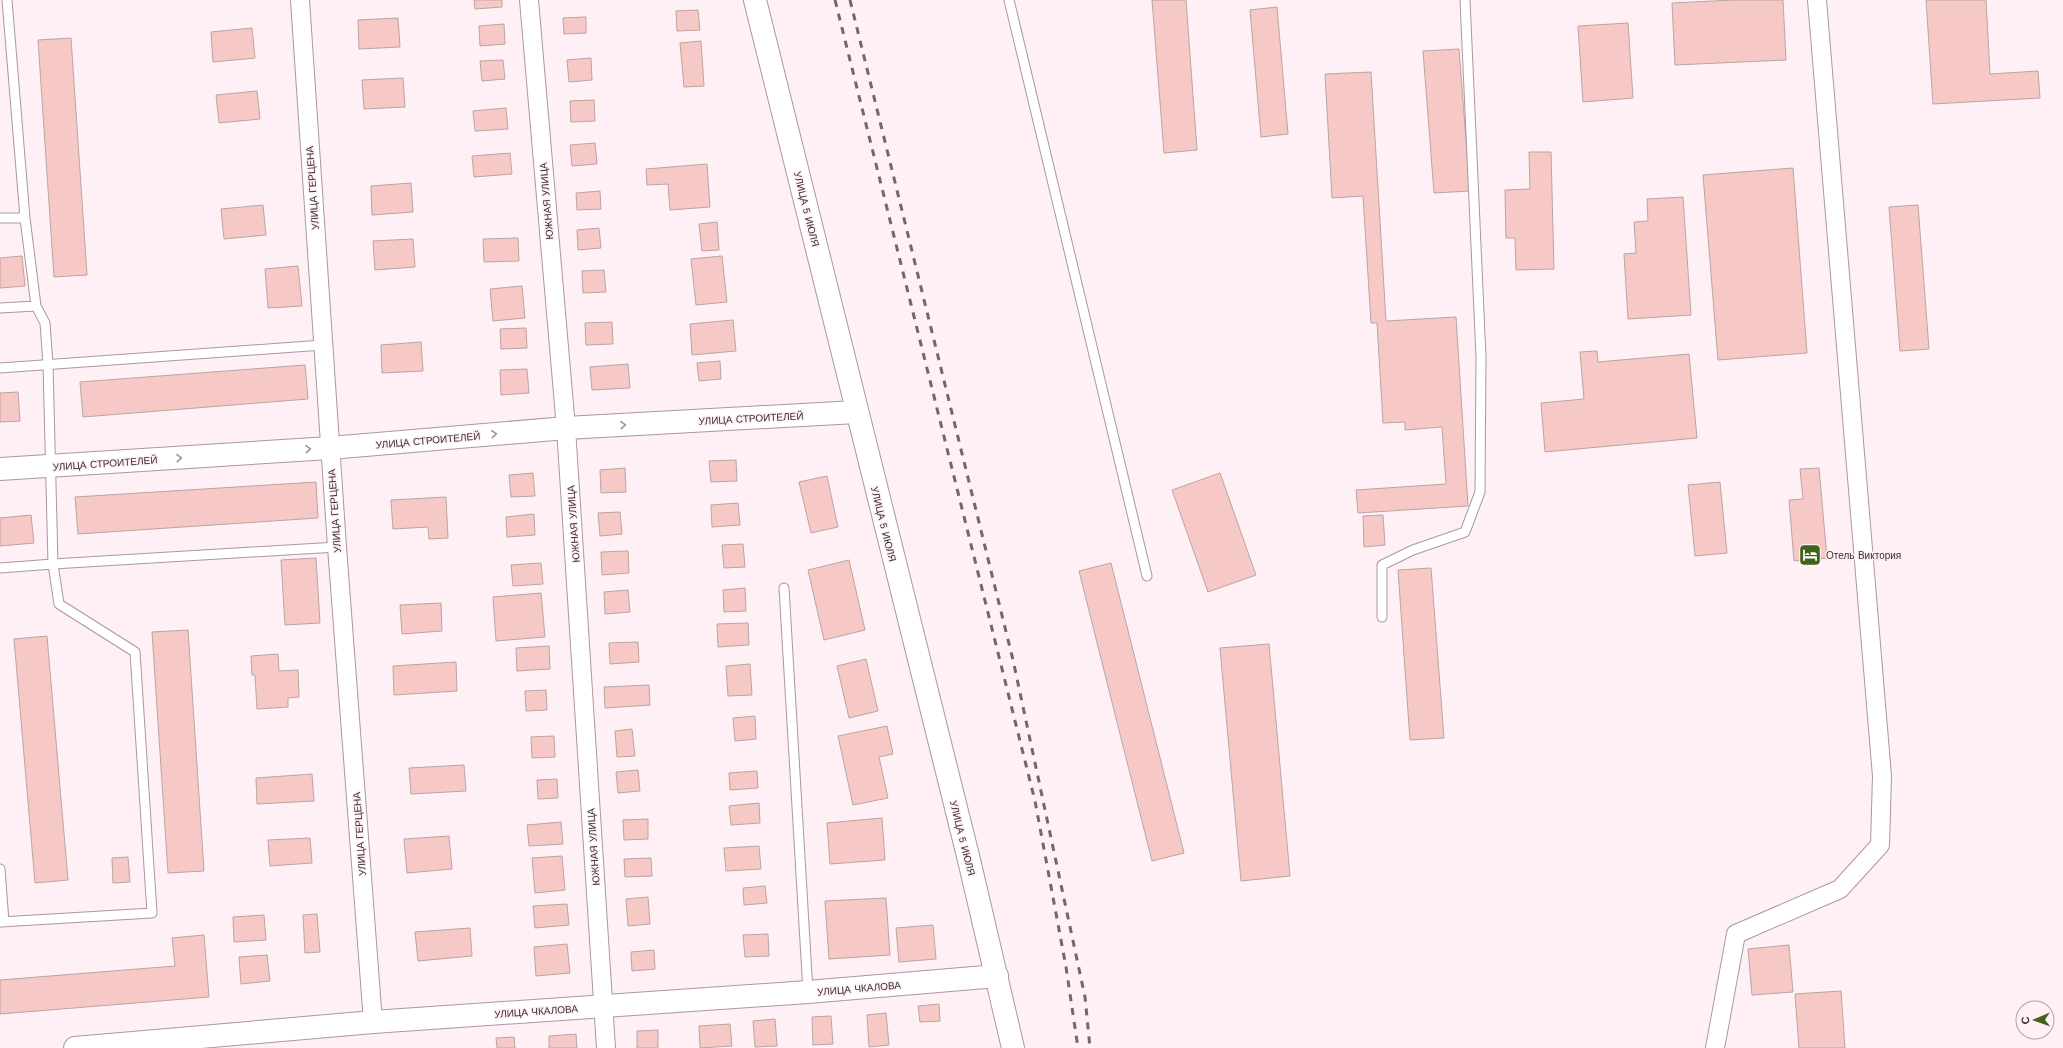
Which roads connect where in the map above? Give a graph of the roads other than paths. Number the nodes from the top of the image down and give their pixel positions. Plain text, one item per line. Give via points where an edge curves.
1 (7, 0) edge
2 (300, 0) edge
3 (529, 0) edge
4 (755, 0) edge
5 (1009, 0) edge
6 (1466, 0) edge
7 (1817, 0) edge
8 (0, 218) edge
9 (25, 218) junction
10 (36, 306) junction
11 (0, 308) edge
12 (323, 345) junction
13 (48, 364) junction
14 (0, 368) edge
15 (856, 412) junction
16 (566, 428) junction
17 (330, 448) junction
18 (50, 466) junction
19 (0, 469) edge
20 (337, 547) junction
21 (53, 564) junction
22 (0, 568) edge
23 (1147, 576) dead end
24 (784, 588) dead end
25 (1382, 617) dead end
26 (0, 869) edge
27 (2, 922) edge
28 (997, 976) junction
29 (808, 992) junction
30 (604, 1007) junction
31 (373, 1022) junction
32 (75, 1048) edge
33 (606, 1048) edge
34 (1013, 1048) edge
35 (1715, 1048) edge

1 - 9 lane
2 - 12 street, УЛИЦА ГЕРЦЕНА
3 - 16 street, ЮЖНАЯ УЛИЦА
4 - 15 main road, УЛИЦА 5 ИЮЛЯ
5 - 23 lane
6 - 25 lane via 1481,357 1480,492 1465,532 1413,550 1382,565
7 - 35 street via 1882,776 1880,845 1840,889 1736,934
8 - 9 lane
9 - 10 lane
10 - 11 lane
10 - 13 lane via 45,323
12 - 13 lane
12 - 17 street, УЛИЦА ГЕРЦЕНА
13 - 14 lane
13 - 18 lane
16 -> 15 main road, УЛИЦА СТРОИТЕЛЕЙ
15 - 28 main road, УЛИЦА 5 ИЮЛЯ
17 -> 16 main road, УЛИЦА СТРОИТЕЛЕЙ
16 - 30 street, ЮЖНАЯ УЛИЦА
18 -> 17 main road, УЛИЦА СТРОИТЕЛЕЙ
17 - 20 street, УЛИЦА ГЕРЦЕНА
18 - 19 main road, УЛИЦА СТРОИТЕЛЕЙ
18 - 21 lane
20 - 21 lane
20 - 31 street, УЛИЦА ГЕРЦЕНА
21 - 22 lane
21 - 27 lane via 59,604 135,652 152,913
24 - 29 lane
26 - 27 lane
28 - 29 main road, УЛИЦА ЧКАЛОВА
28 - 34 main road, УЛИЦА 5 ИЮЛЯ
29 - 30 main road, УЛИЦА ЧКАЛОВА
30 - 31 main road, УЛИЦА ЧКАЛОВА
30 - 33 street, ЮЖНАЯ УЛИЦА
31 - 32 main road, УЛИЦА ЧКАЛОВА

